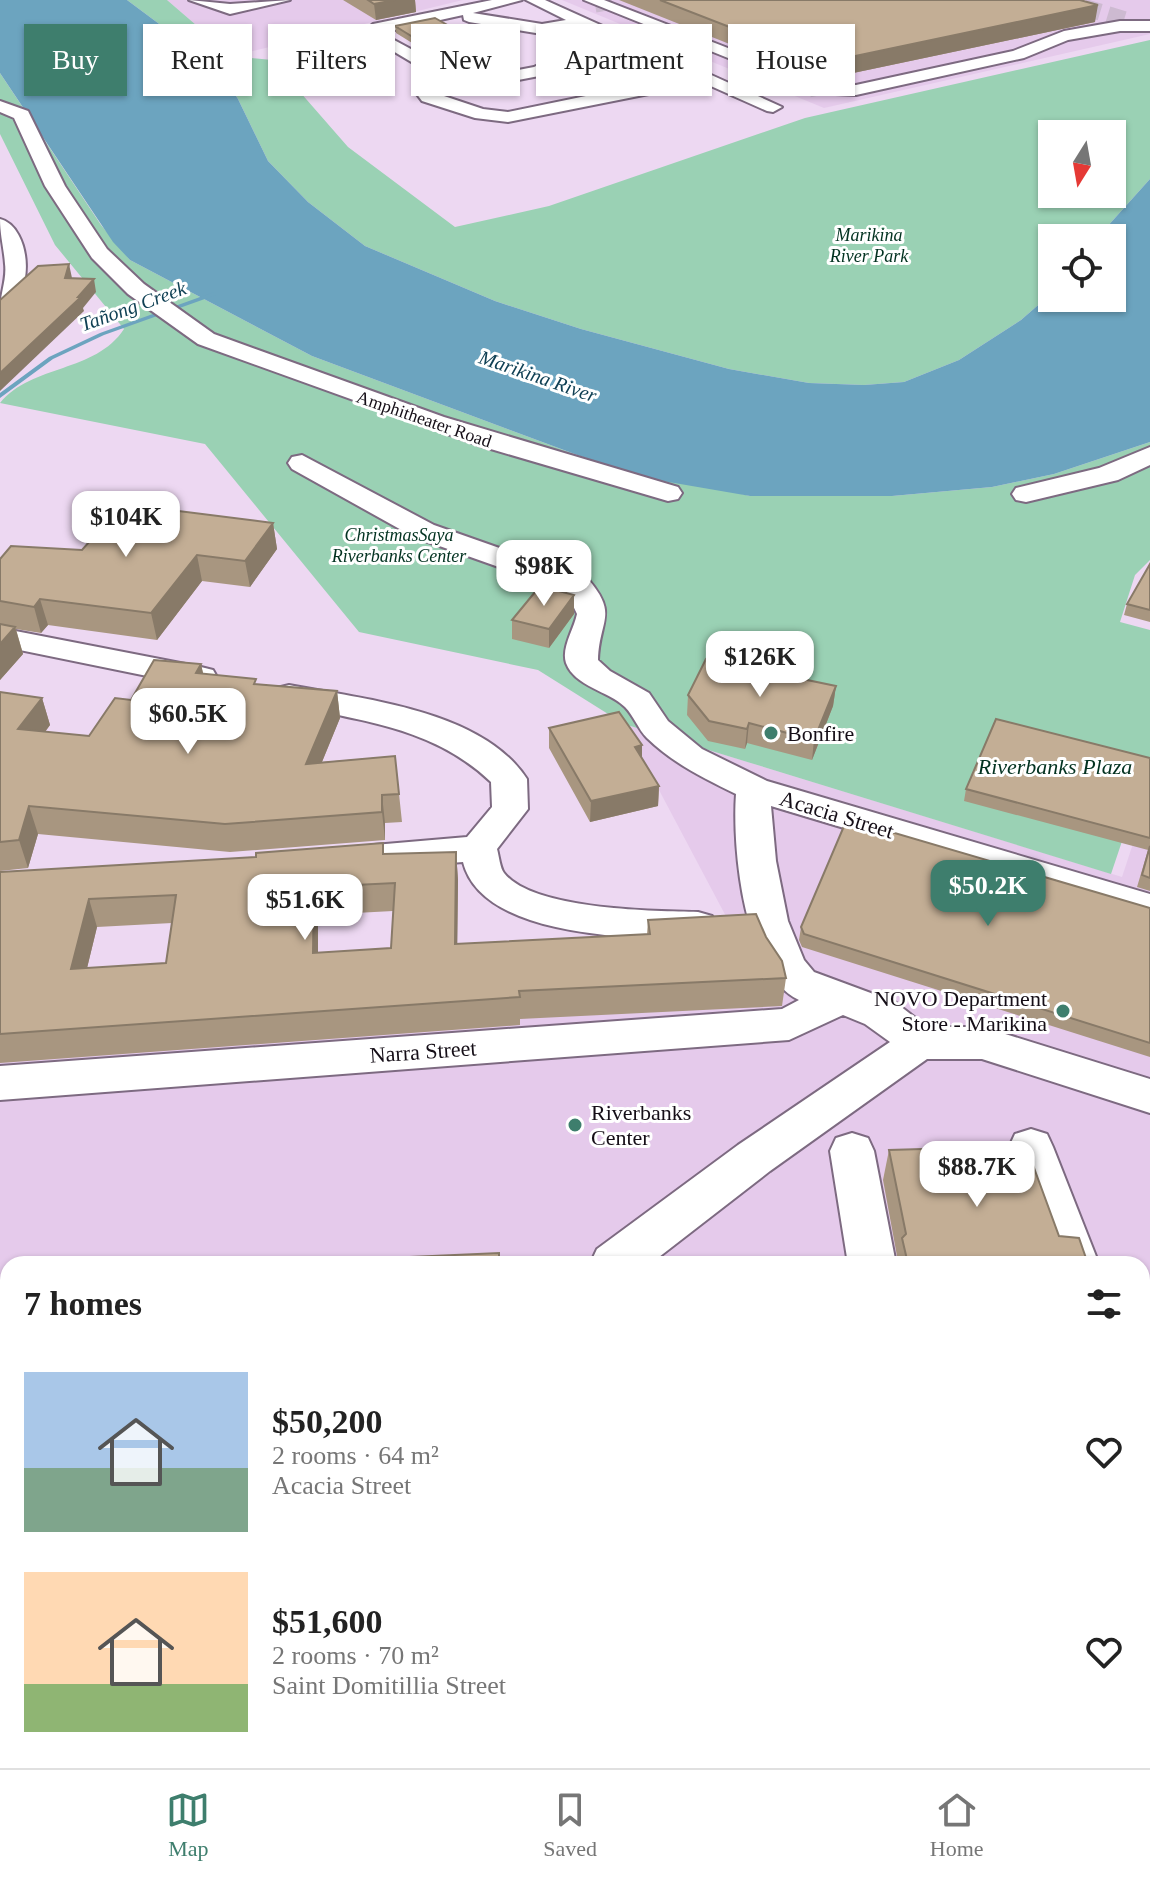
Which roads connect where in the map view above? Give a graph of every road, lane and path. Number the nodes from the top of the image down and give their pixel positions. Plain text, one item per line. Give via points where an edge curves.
1 (196, 0) edge
2 (283, 0) edge
3 (515, 0) edge
4 (533, 0) edge
5 (591, 0) edge
6 (1089, 12) tunnel mouth
7 (439, 13) junction
8 (580, 23) joint
9 (1143, 24) edge
10 (1059, 40) junction
11 (411, 56) edge
12 (855, 79) tunnel mouth
13 (712, 80) edge
14 (427, 96) edge
15 (612, 96) edge
16 (0, 106) edge
17 (773, 107) tunnel mouth
18 (0, 225) edge
19 (0, 303) edge
20 (1150, 455) edge
21 (302, 463) dead end
22 (668, 493) dead end
23 (1026, 494) dead end
24 (0, 637) edge
25 (754, 789) junction
26 (478, 848) junction
27 (341, 860) edge
28 (1150, 907) edge
29 (771, 919) junction
30 (840, 998) junction
31 (918, 1044) junction
32 (0, 1083) edge
33 (1150, 1096) edge
34 (1031, 1147) dead end
35 (852, 1151) dead end
36 (625, 1256) edge
37 (871, 1256) edge
38 (1072, 1256) edge

1 - 2 street via 230,9
3 - 7 street
4 - 8 street
5 - 10 street via 815,88 835,90 1018,55
6 - 9 street
7 - 8 street via 527,28
7 - 11 street via 373,31
9 - 10 street via 1140,33 1101,41
10 - 12 street
13 - 17 street
14 - 15 street via 508,117
16 - 22 street, Amphitheater Road via 22,115 39,157 95,248 135,288 206,339 565,467
18 - 19 street via 19,262 14,287
20 - 23 street via 1108,474
21 - 25 street, Acacia Street via 424,531 577,585 594,609 582,662 637,700 656,728 690,757
24 - 26 street via 420,721 464,740 509,779 510,809
25 - 28 street, Acacia Street
25 - 29 street via 758,881
26 - 27 street
26 - 29 street via 488,881 515,900 571,914 613,924 720,926
29 - 30 street via 782,962 800,982
30 - 31 street via 880,1013
30 - 32 street, Narra Street via 789,1024
31 - 33 street via 983,1043
31 - 36 street
34 - 38 street
35 - 37 street

